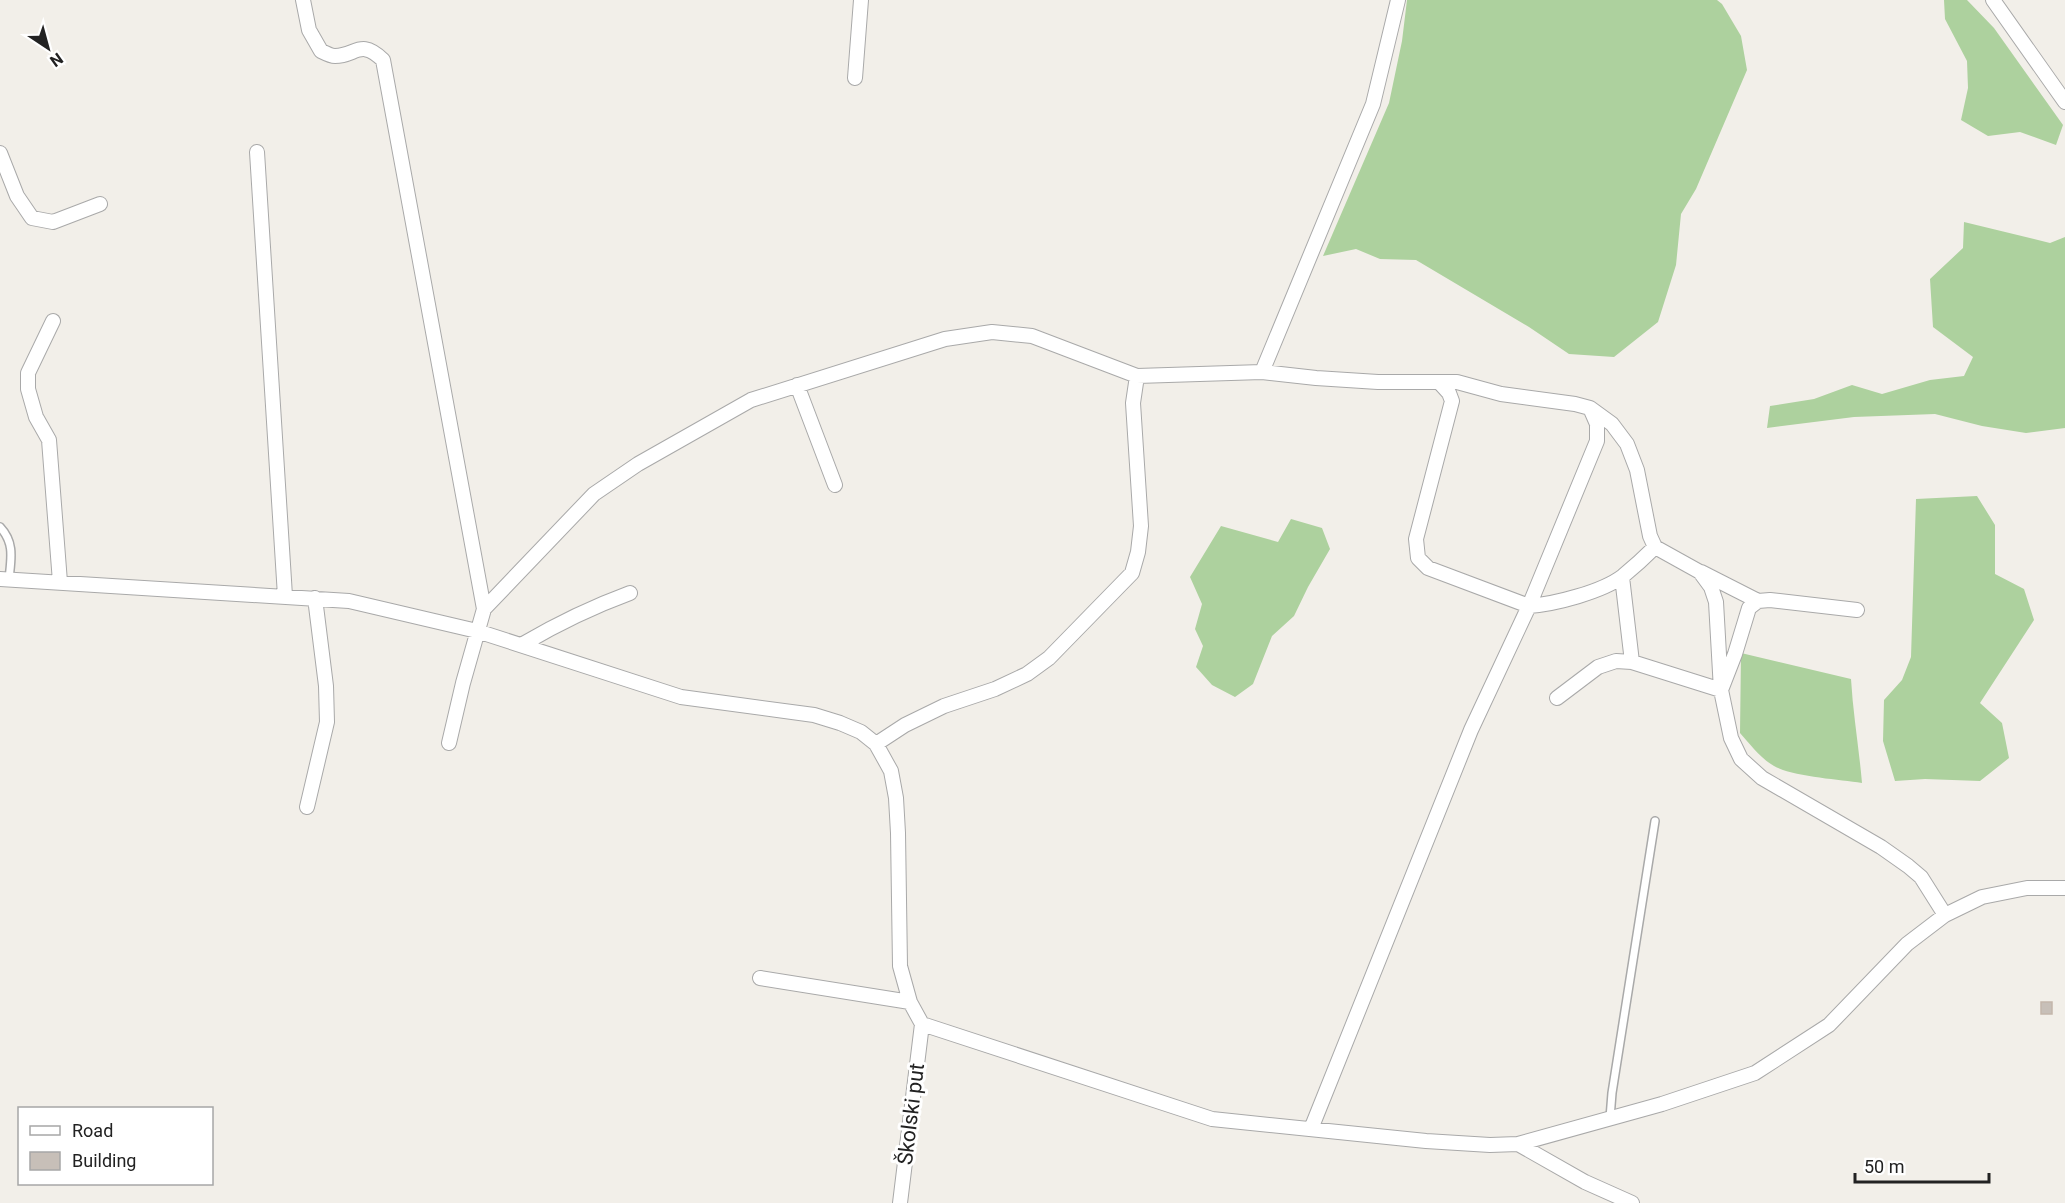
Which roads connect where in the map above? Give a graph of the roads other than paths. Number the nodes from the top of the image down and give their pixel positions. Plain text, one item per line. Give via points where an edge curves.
1 (303, 0) edge
2 (861, 0) edge
3 (1398, 0) edge
4 (1993, 0) edge
5 (855, 78) dead end
6 (2065, 102) edge
7 (257, 152) dead end
8 (0, 153) edge
9 (100, 204) dead end
10 (53, 321) dead end
11 (1262, 372) junction
12 (1137, 376) junction
13 (1439, 382) junction
14 (797, 384) junction
15 (1590, 408) junction
16 (835, 485) dead end
17 (0, 527) edge
18 (1655, 547) junction
19 (1700, 572) junction
20 (1622, 577) junction
21 (4, 579) edge
22 (60, 582) junction
23 (630, 593) dead end
24 (285, 596) junction
25 (315, 598) junction
26 (1758, 600) junction
27 (1529, 606) junction
28 (484, 609) junction
29 (1857, 610) dead end
30 (477, 631) junction
31 (522, 644) junction
32 (1632, 662) junction
33 (1721, 690) junction
34 (1557, 698) dead end
35 (449, 743) dead end
36 (876, 744) junction
37 (307, 807) dead end
38 (1655, 821) dead end
39 (2065, 888) edge
40 (1945, 915) junction
41 (760, 978) dead end
42 (910, 1002) junction
43 (922, 1024) junction
44 (1610, 1118) junction
45 (1311, 1129) junction
46 (1518, 1144) junction
47 (900, 1203) edge
48 (1632, 1203) edge

1 - 28 street via 309,30 321,51 334,56 361,48 375,52 383,60
2 - 5 street
3 - 11 street via 1373,104
4 - 6 street
7 - 24 street
8 - 9 street via 17,196 32,218 52,222
10 - 22 street via 28,373 28,388 36,417 49,440
11 - 12 street
11 - 13 street via 1368,381
12 - 14 street via 1032,336 992,332 945,339
12 - 36 street via 1133,403 1141,526 1132,573 1049,658 1028,674 944,706
13 - 15 street via 1457,382 1501,394
13 - 27 street via 1449,393 1452,408 1416,539 1418,558 1428,568
14 - 16 street
14 - 28 street via 751,400 638,464 594,494
15 - 18 street via 1612,424 1627,444
15 - 27 street via 1597,424 1597,441
17 - 21 lane via 12,550
18 - 19 street
18 - 20 street
19 - 26 street
19 - 33 street via 1716,602
20 - 27 street via 1587,592
20 - 32 street
21 - 22 street
22 - 24 street
23 - 31 street via 554,625
24 - 25 street
25 - 30 street via 350,601
25 - 37 street via 327,722
26 - 29 street
26 - 33 street via 1749,608
27 - 45 street via 1471,730
28 - 30 street
30 - 31 street
30 - 35 street
31 - 36 street via 681,697 813,715 861,732
32 - 33 street
32 - 34 street via 1616,661 1598,667
33 - 40 street via 1731,738 1741,759 1762,778 1908,866 1921,877
36 - 42 street via 891,771 896,798 900,966
38 - 44 lane
39 - 40 street via 2028,888 1982,897
40 - 44 street via 1907,944 1830,1025 1755,1073
41 - 42 street
42 - 43 street
43 - 45 street via 1212,1119
43 - 47 street, Školski put
44 - 46 street
45 - 46 street via 1426,1141
46 - 48 street

